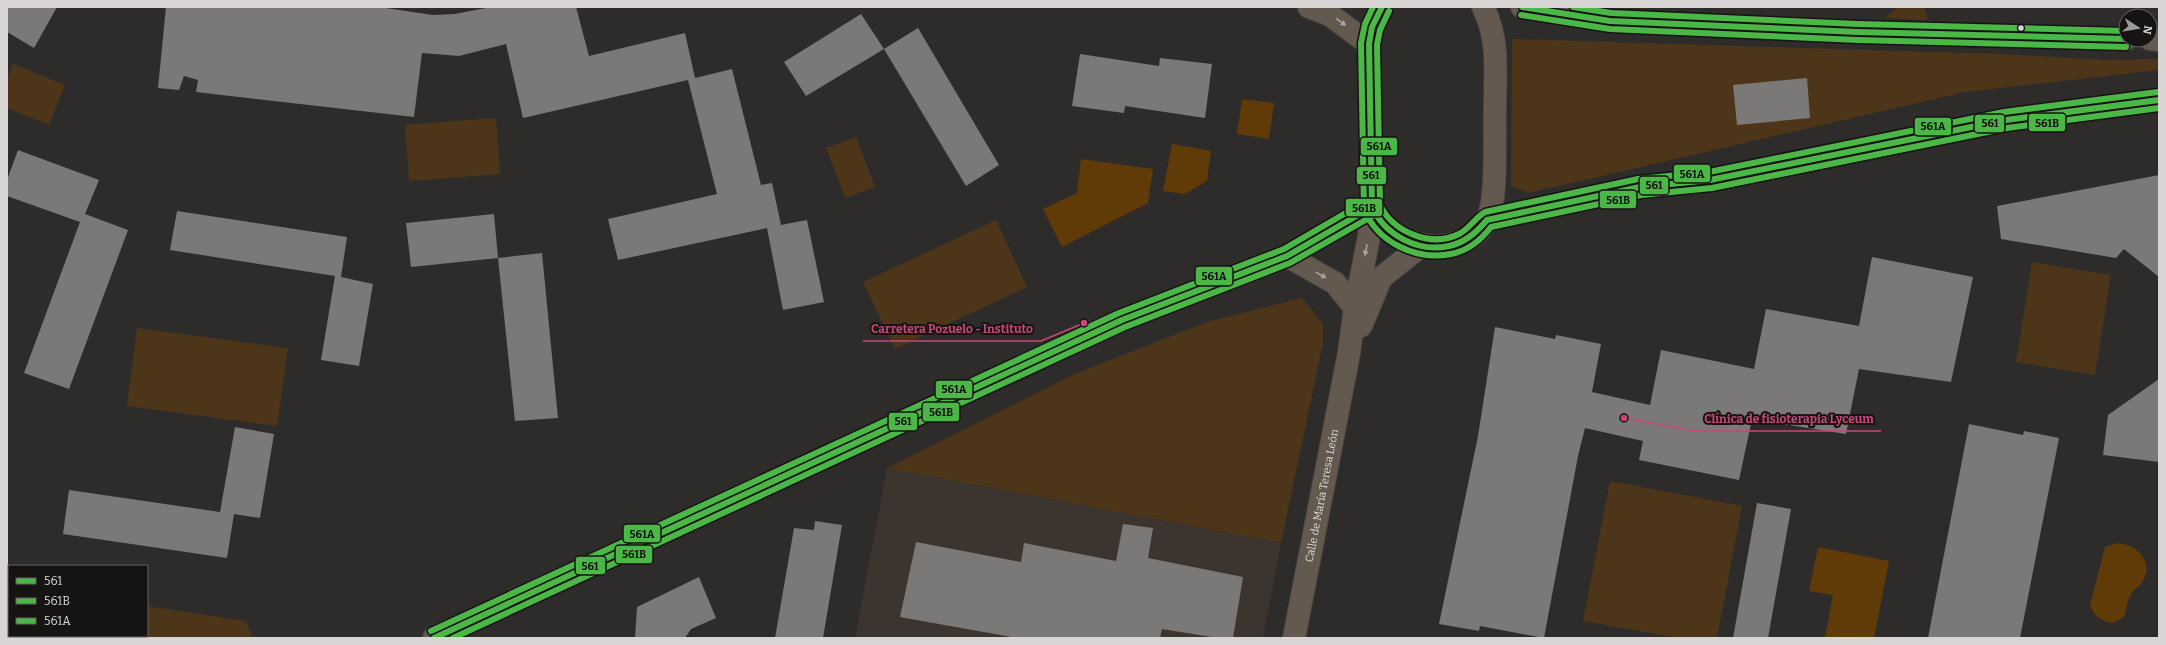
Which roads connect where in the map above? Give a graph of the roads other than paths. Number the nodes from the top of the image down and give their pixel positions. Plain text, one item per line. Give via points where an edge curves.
1 (1309, 7) edge
2 (1382, 7) edge
3 (1483, 7) edge
4 (1522, 7) edge
5 (2118, 39) edge
6 (1369, 44) junction
7 (2159, 100) edge
8 (1373, 209) junction
9 (1487, 220) junction
10 (1421, 246) junction
11 (1287, 256) junction
12 (1355, 308) junction
13 (1349, 353) junction
14 (434, 638) edge
15 (1294, 638) edge

1 -> 6 street via 1330,15
2 - 6 street, Calle de María Teresa León via 1372,27
3 - 9 street via 1490,20 1495,53 1494,178
4 - 5 street via 1610,21 1858,32
6 - 8 street, Calle de María Teresa León
7 - 9 street via 2006,120 1710,180 1640,187
8 - 10 street via 1384,228
8 - 11 street
8 -> 12 street, Calle de María Teresa León
9 - 10 street via 1474,234 1452,246
10 - 13 street, Calle de María Teresa León via 1382,278
11 -> 12 street via 1335,283
11 - 14 street via 1122,320
12 - 13 street, Calle de María Teresa León
13 - 15 street, Calle de María Teresa León

